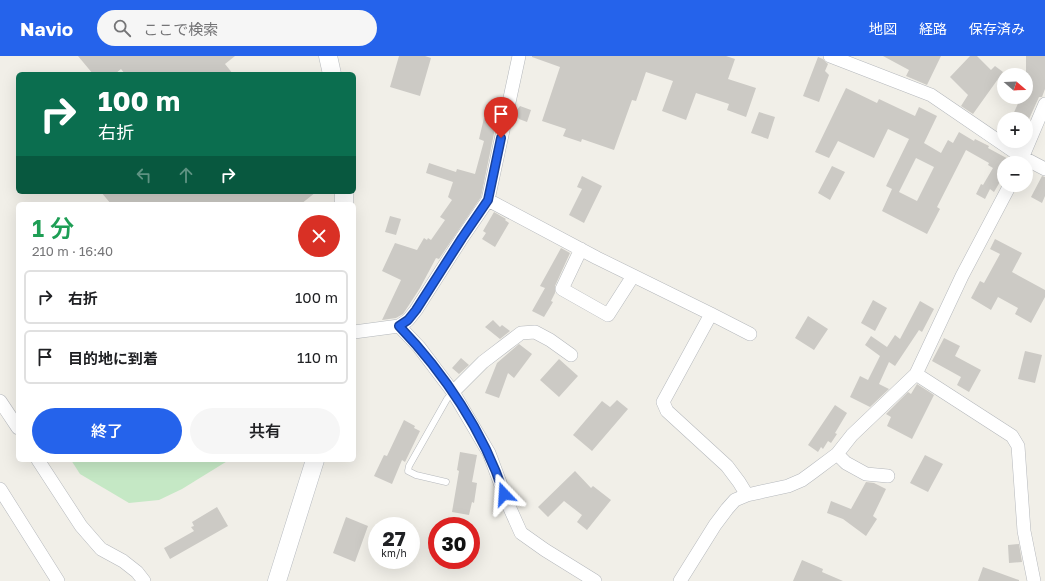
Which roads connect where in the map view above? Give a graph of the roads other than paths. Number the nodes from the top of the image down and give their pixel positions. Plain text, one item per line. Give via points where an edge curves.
1 (328, 56) edge
2 (519, 56) edge
3 (830, 56) edge
4 (332, 72) edge
5 (1045, 104) edge
6 (1015, 156) edge
7 (1023, 156) edge
8 (1033, 165) edge
9 (1045, 170) edge
10 (1006, 192) edge
11 (488, 200) junction
12 (581, 249) junction
13 (633, 276) junction
14 (711, 314) junction
15 (399, 326) junction
16 (356, 332) edge
17 (750, 334) dead end
18 (571, 355) dead end
19 (916, 374) junction
20 (453, 392) junction
21 (0, 401) edge
22 (16, 425) edge
23 (837, 454) junction
24 (39, 462) edge
25 (314, 462) edge
26 (888, 476) dead end
27 (446, 482) dead end
28 (0, 489) edge
29 (747, 495) junction
30 (58, 581) edge
31 (144, 581) edge
32 (277, 581) edge
33 (596, 581) edge
34 (680, 581) edge
35 (1034, 581) edge

1 - 4 street
2 - 11 street
3 - 6 street via 931,95
5 - 7 street
8 - 9 street
10 - 19 street via 962,276
11 - 12 street
11 - 15 street via 416,310
12 - 13 street
12 - 13 street via 562,290 608,315
13 - 14 street
14 - 17 street
14 - 29 street via 663,402 667,411 727,466
15 - 16 street
15 - 20 street via 419,347
18 - 20 street via 535,332 521,333 483,362
19 - 23 street via 852,435
19 - 35 street via 1012,436 1018,446 1024,531
20 - 27 lane via 408,471
20 - 33 street via 489,453 521,533
21 - 22 street
23 - 26 street via 846,464 866,474
23 - 29 street via 802,480 788,486
24 - 31 street via 81,526 101,549 123,561
25 - 32 street
28 - 30 street
29 - 34 street via 735,500 727,509

